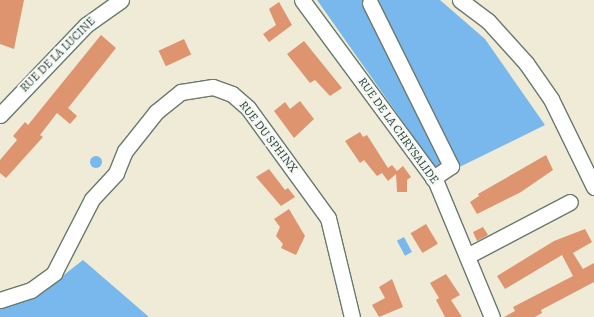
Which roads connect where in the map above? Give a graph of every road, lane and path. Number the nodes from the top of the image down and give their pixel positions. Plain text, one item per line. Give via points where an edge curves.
1 (121, 0) edge
2 (302, 0) edge
3 (460, 0) edge
4 (476, 0) edge
5 (370, 3) dead end
6 (488, 21) junction
7 (0, 115) edge
8 (433, 178) junction
9 (594, 187) edge
10 (570, 202) dead end
11 (467, 256) junction
12 (0, 300) edge
13 (352, 317) edge
14 (492, 317) edge

1 - 7 street, RUE DE LA LUCINE via 86,25
2 - 8 street, RUE DE LA CHRYSALIDE
3 - 6 street
4 - 6 street
5 - 8 street via 451,166
6 - 9 street via 526,63 551,99
8 - 11 street, RUE DE LA CHRYSALIDE
10 - 11 street
11 - 14 street, RUE DE LA CHRYSALIDE
12 - 13 street, RUE DU SPHINX via 31,290 54,273 92,199 116,173 125,151 156,112 181,92 213,87 232,94 248,108 328,218

